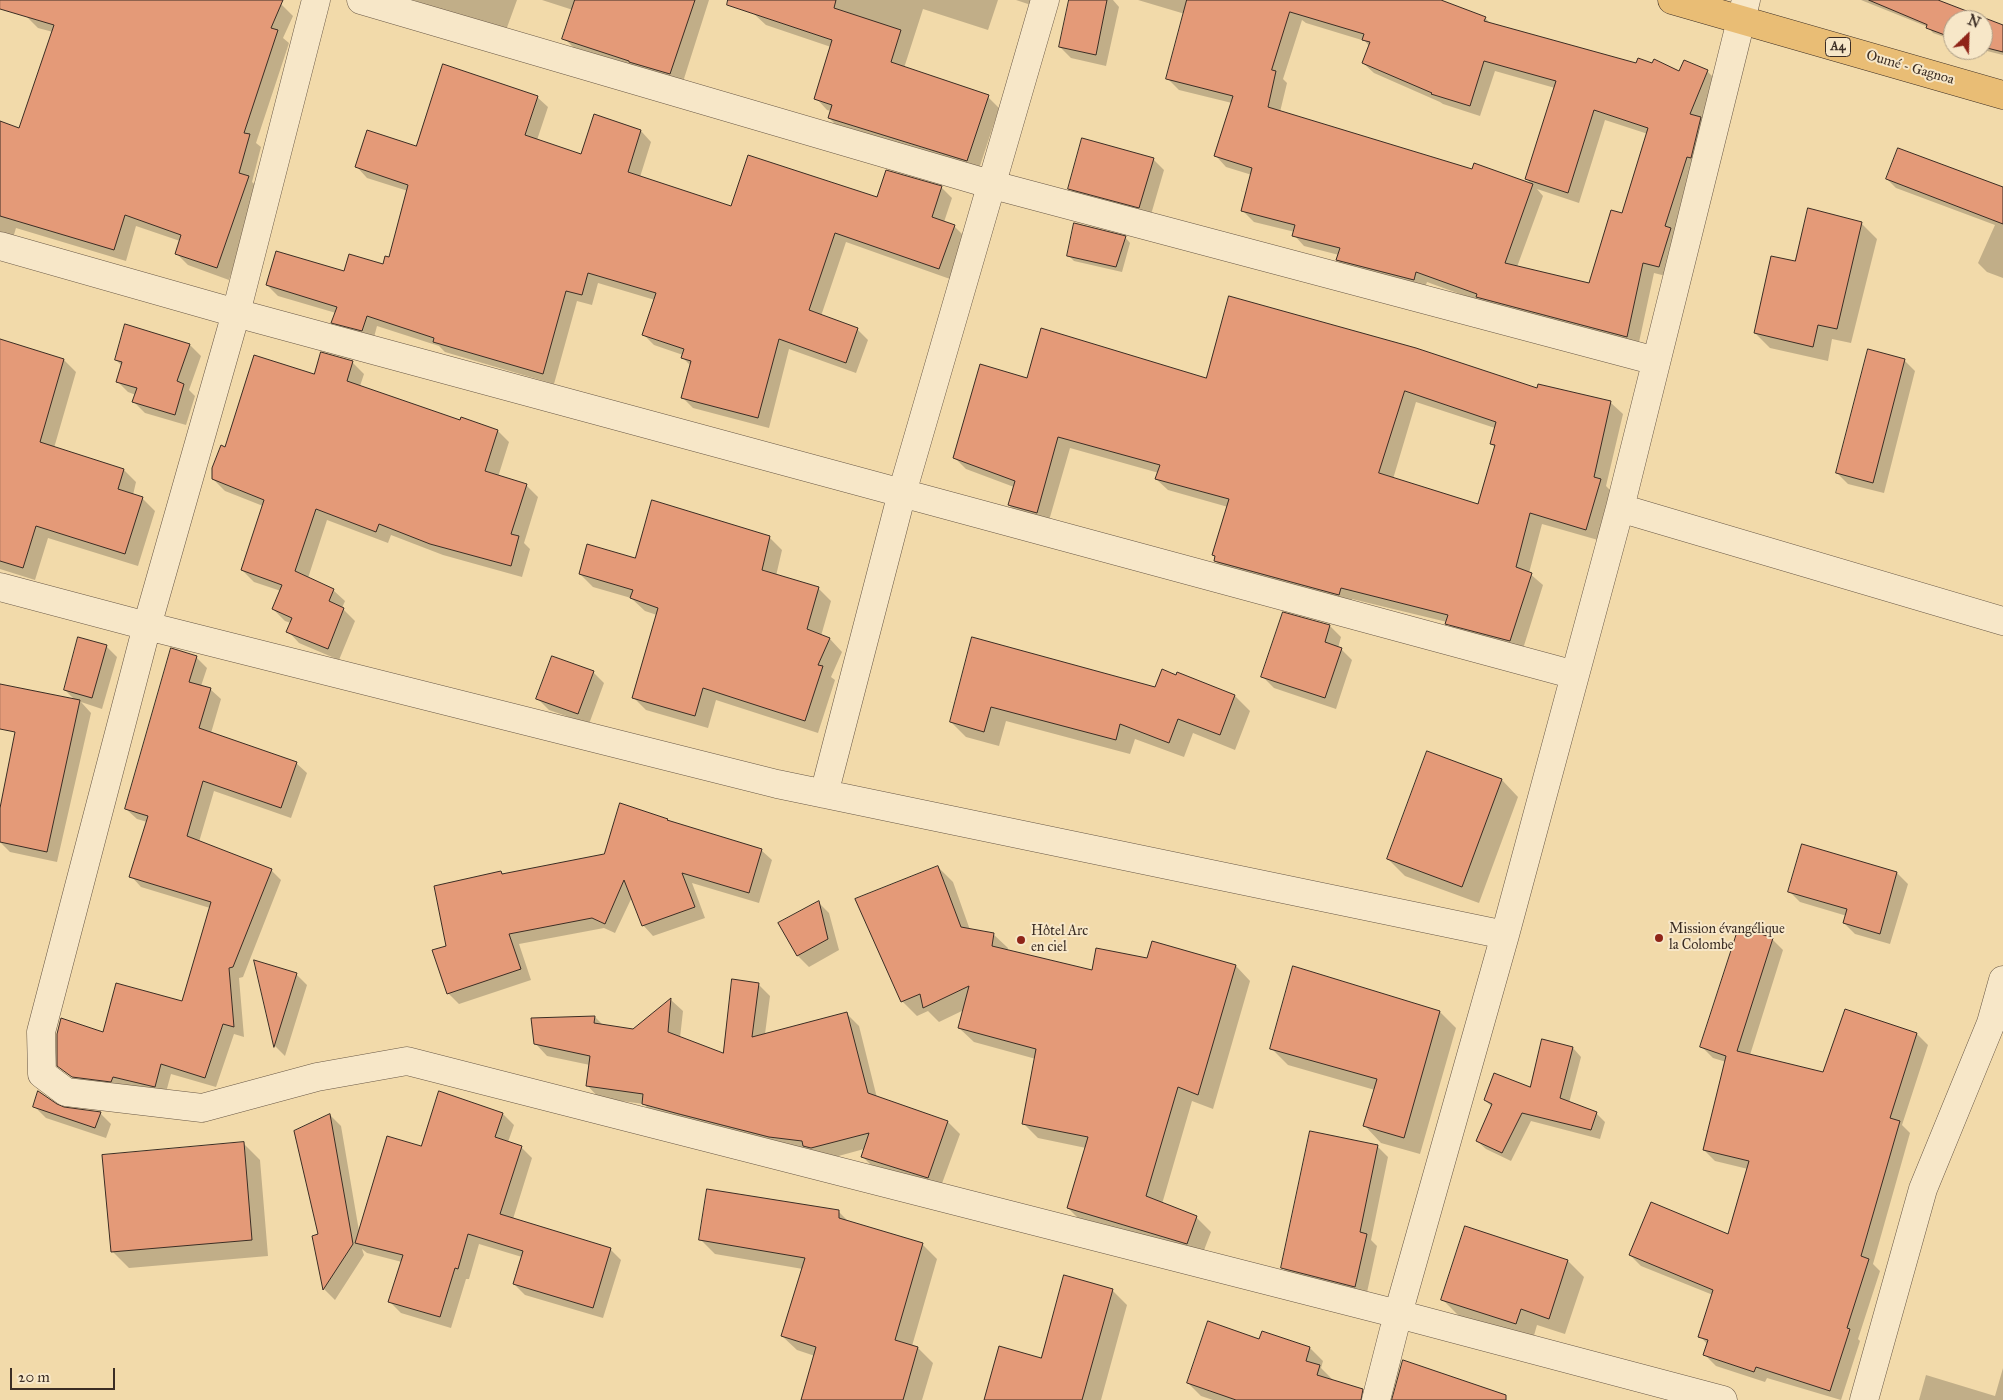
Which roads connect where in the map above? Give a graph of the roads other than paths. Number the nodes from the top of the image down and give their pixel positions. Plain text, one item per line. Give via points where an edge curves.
1 (316, 0) edge
2 (361, 0) edge
3 (1045, 0) edge
4 (1672, 0) edge
5 (1743, 9) edge
6 (2003, 95) edge
7 (993, 184) junction
8 (0, 246) edge
9 (236, 314) junction
10 (1656, 361) junction
11 (902, 493) junction
12 (1620, 508) junction
13 (0, 587) edge
14 (2003, 621) edge
15 (147, 626) junction
16 (1575, 674) junction
17 (824, 794) junction
18 (1504, 935) junction
19 (2003, 980) edge
20 (1997, 1025) edge
21 (1398, 1314) junction
22 (1376, 1400) edge
23 (1724, 1400) edge
24 (1864, 1400) edge

1 - 9 street
2 - 7 street
3 - 7 street
4 - 5 main road, Oumé - Gagnoa / A4
5 - 6 main road, Oumé - Gagnoa / A4
5 - 10 street
7 - 10 street
7 - 11 street
8 - 9 street
9 - 11 street
9 - 15 street
10 - 12 street
11 - 16 street
11 - 17 street
12 - 14 street
12 - 16 street
13 - 15 street
15 - 17 street
15 - 21 street via 41,1032 42,1074 66,1092 202,1108 317,1077 407,1061
16 - 18 street
17 - 18 street
18 - 21 street
19 - 20 street
20 - 24 street via 1922,1189
21 - 22 street
21 - 23 street

